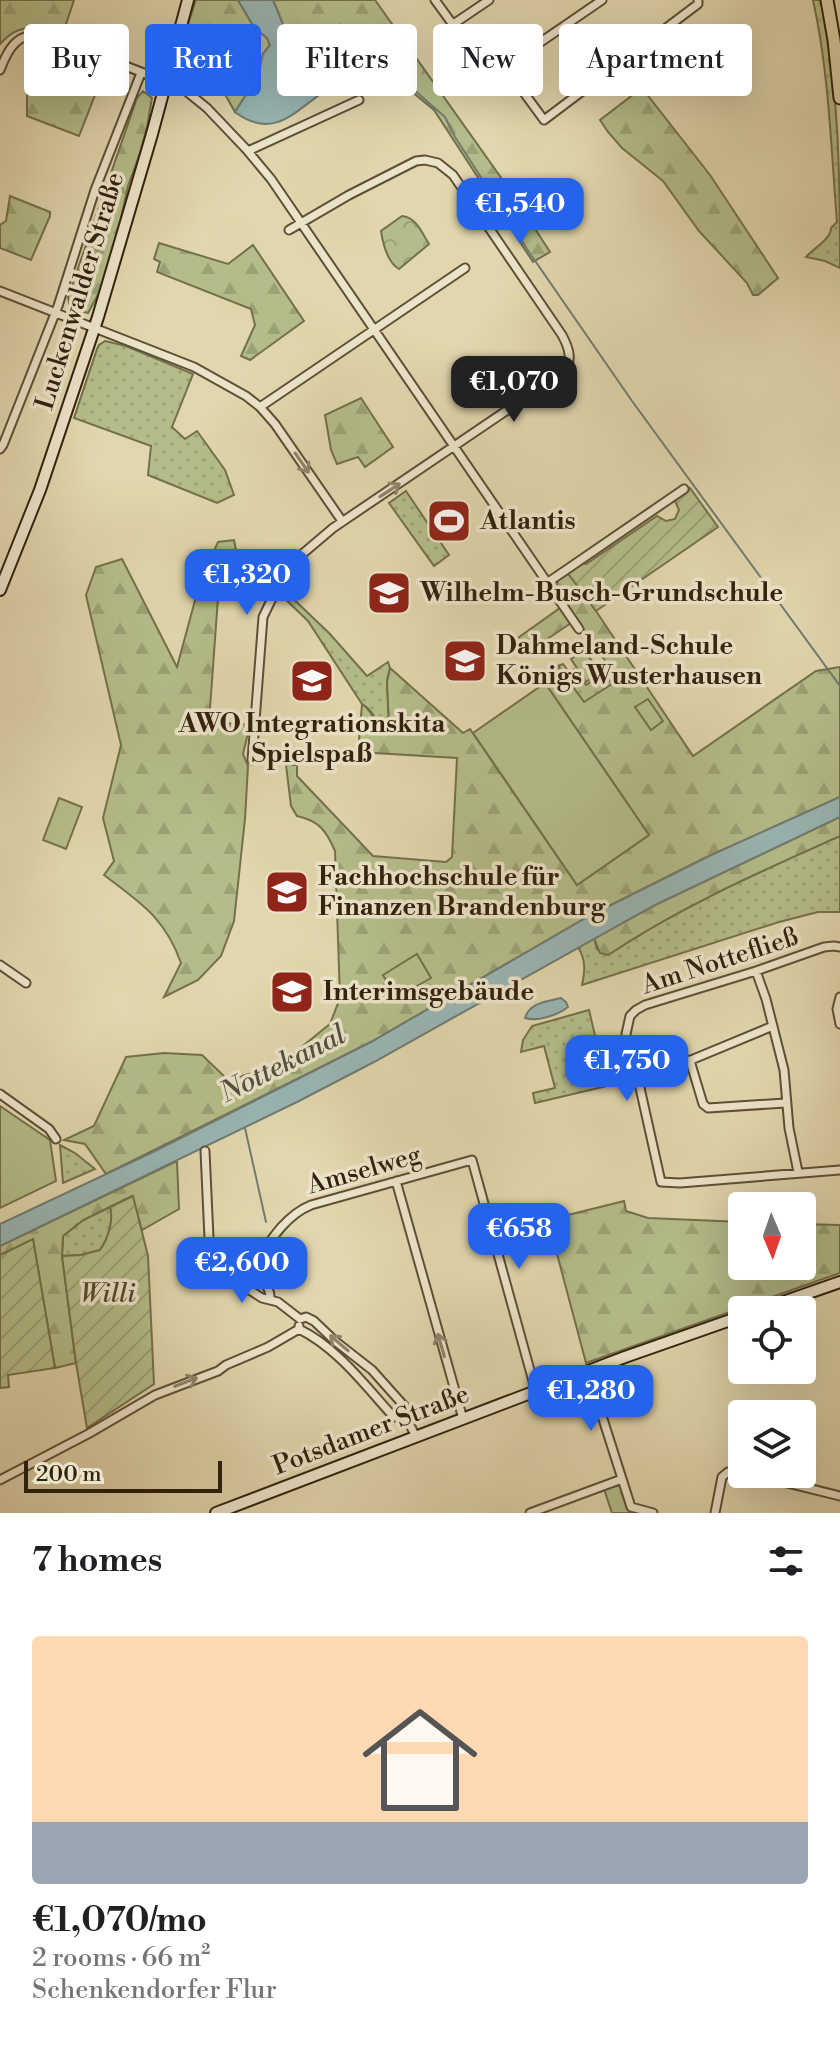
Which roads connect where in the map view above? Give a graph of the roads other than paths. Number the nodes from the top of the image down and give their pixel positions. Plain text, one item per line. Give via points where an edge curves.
1 (188, 0) edge
2 (435, 0) edge
3 (489, 0) edge
4 (602, 0) edge
5 (698, 0) edge
6 (827, 0) edge
7 (181, 24) edge
8 (451, 24) edge
9 (453, 24) edge
10 (543, 41) edge
11 (0, 70) edge
12 (141, 73) junction
13 (145, 74) edge
14 (162, 96) edge
15 (191, 96) edge
16 (526, 96) edge
17 (840, 98) edge
18 (359, 100) dead end
19 (248, 151) junction
20 (302, 223) junction
21 (289, 230) dead end
22 (465, 268) dead end
23 (0, 291) edge
24 (55, 314) junction
25 (94, 329) junction
26 (374, 330) junction
27 (260, 407) junction
28 (454, 446) junction
29 (0, 449) edge
30 (684, 489) dead end
31 (342, 521) junction
32 (547, 583) junction
33 (0, 590) edge
34 (579, 629) dead end
35 (252, 760) dead end
36 (840, 947) edge
37 (0, 965) edge
38 (756, 971) junction
39 (26, 983) dead end
40 (840, 997) edge
41 (840, 1024) edge
42 (773, 1026) junction
43 (691, 1060) junction
44 (636, 1070) junction
45 (0, 1094) edge
46 (785, 1103) junction
47 (56, 1139) dead end
48 (205, 1151) dead end
49 (840, 1170) edge
50 (798, 1172) junction
51 (396, 1181) junction
52 (249, 1272) junction
53 (243, 1281) junction
54 (840, 1282) edge
55 (800, 1296) edge
56 (270, 1299) junction
57 (300, 1319) junction
58 (728, 1321) edge
59 (299, 1329) junction
60 (588, 1372) junction
61 (536, 1392) junction
62 (407, 1419) junction
63 (463, 1419) junction
64 (416, 1437) junction
65 (728, 1472) edge
66 (622, 1479) junction
67 (0, 1480) edge
68 (808, 1488) edge
69 (840, 1496) edge
70 (648, 1512) edge
71 (216, 1513) edge
72 (530, 1513) edge
73 (715, 1513) edge

1 - 7 main road, Luckenwalder Straße
2 - 8 street
3 - 9 street
4 - 10 street
5 - 16 street via 544,120
6 - 17 main road
11 - 12 street via 14,44 37,34
12 - 13 street
12 - 24 street via 95,190
14 - 25 main road, Luckenwalder Straße
15 - 19 street
18 - 19 street
19 - 20 street
20 - 21 street
20 - 26 street
20 - 28 street via 405,166 425,160 453,175 562,335 569,358 565,370
22 - 26 street
23 - 24 street
24 - 25 street
24 - 29 street
25 - 27 street via 204,371
25 - 33 main road, Luckenwalder Straße
26 - 27 street
26 - 28 street
27 -> 31 street
31 -> 28 street
28 - 32 street
30 - 32 street
31 - 35 street via 300,556 264,614
32 - 34 street
36 - 38 street, Am Nottefließ via 824,947
37 - 39 street
38 - 42 street
38 - 44 street, Am Nottefließ via 636,1010 626,1034
40 - 41 street
42 - 43 street
42 - 46 street via 784,1070
43 - 44 street
43 - 46 street via 708,1108
44 - 50 street, Am Nottefließ via 661,1182
45 - 47 street
46 - 50 street
48 - 53 street via 209,1238
49 - 50 street, Am Nottefließ
51 - 52 street, Amselweg via 295,1213
51 - 61 street, Amselweg via 472,1160
63 -> 51 street
52 - 53 street, Amselweg
52 - 56 street via 267,1286
53 - 56 street via 251,1292
54 - 55 main road
56 - 57 street
57 - 59 street
62 -> 57 street via 406,1408 372,1370 314,1321
58 - 60 main road, Potsdamer Straße
59 - 62 street via 330,1350 391,1414
67 -> 59 street via 155,1395 218,1371
60 - 61 main road, Potsdamer Straße
60 - 66 street
61 - 63 main road, Potsdamer Straße
62 - 64 street
63 - 64 main road, Potsdamer Straße
64 - 71 main road, Potsdamer Straße
65 - 73 street via 722,1477
66 - 70 street via 631,1507
66 - 72 street
68 - 69 street

